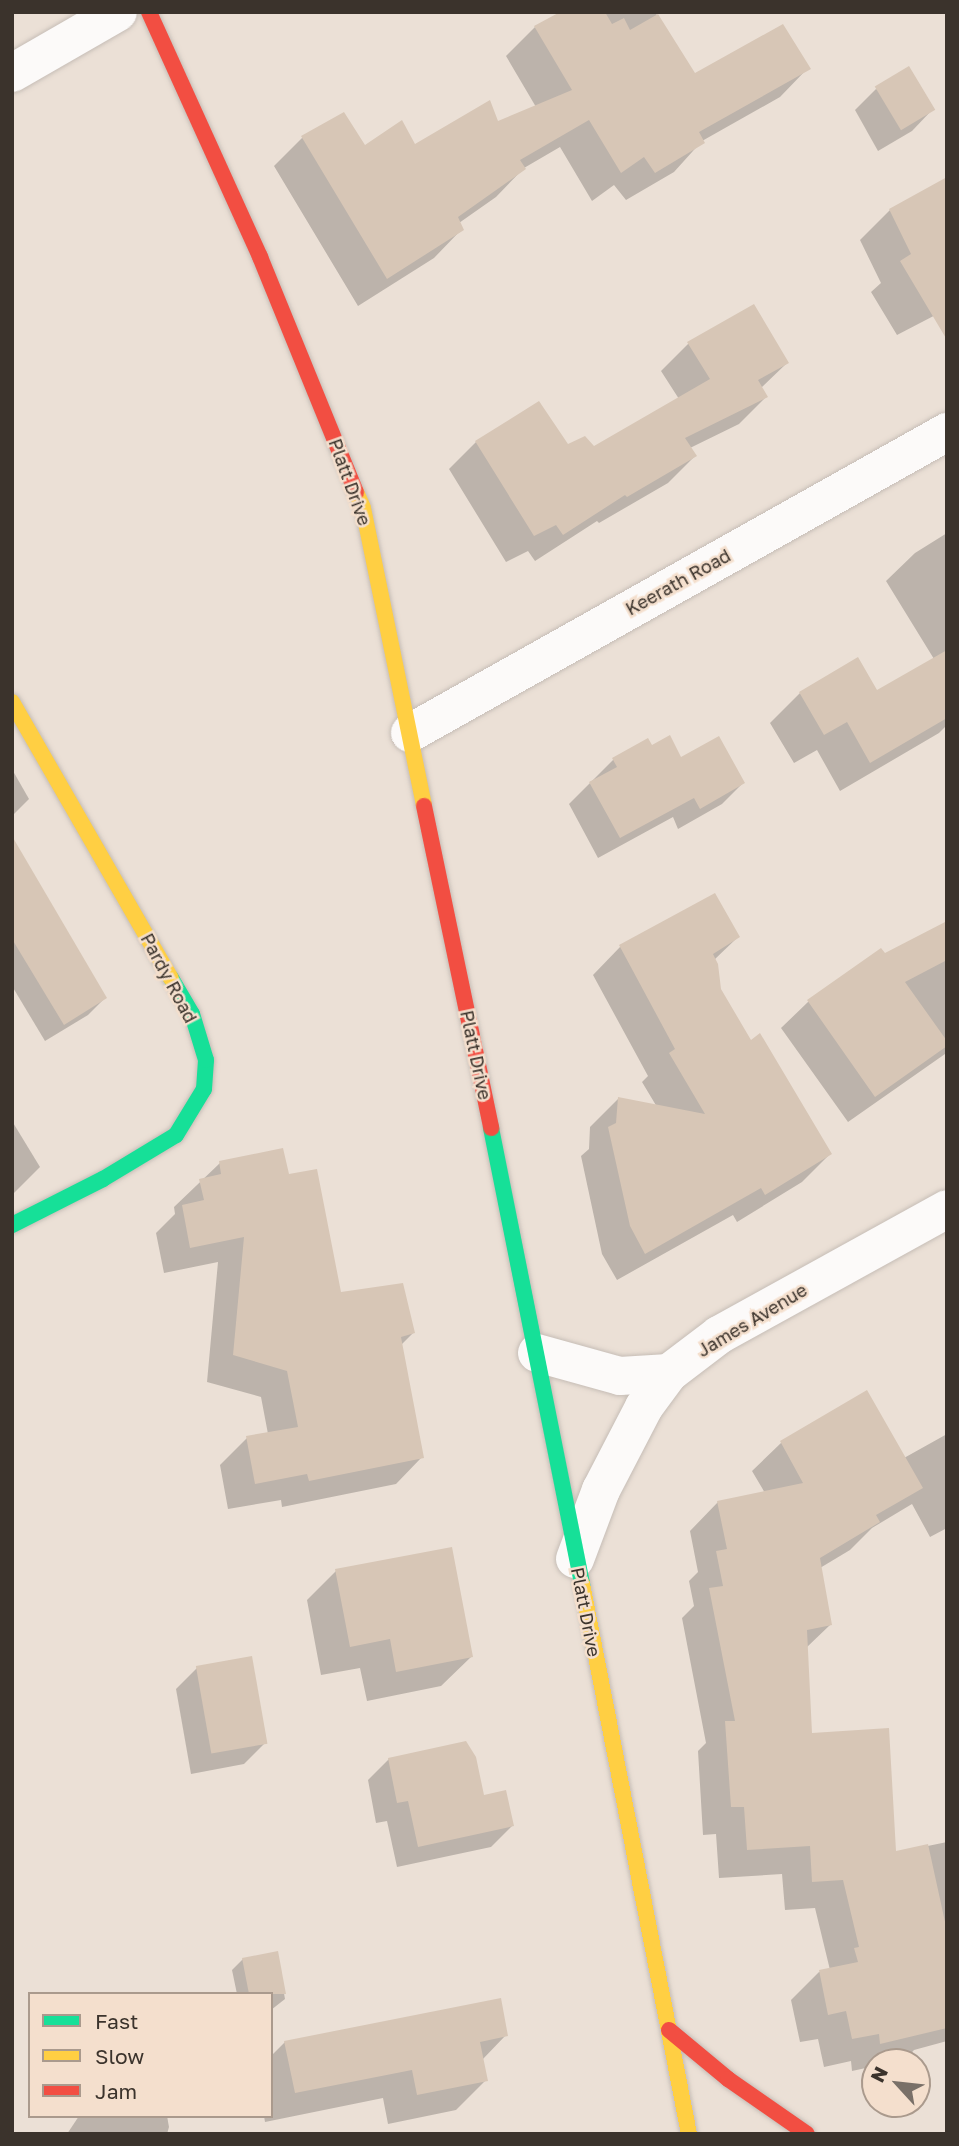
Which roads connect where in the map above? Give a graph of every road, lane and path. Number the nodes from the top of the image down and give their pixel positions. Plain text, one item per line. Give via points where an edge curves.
1 (118, 12) edge
2 (149, 12) edge
3 (12, 73) edge
4 (947, 432) edge
5 (12, 702) edge
6 (410, 733) junction
7 (947, 1209) edge
8 (12, 1225) edge
9 (537, 1353) junction
10 (669, 1373) junction
11 (575, 1559) junction
12 (669, 2030) junction
13 (689, 2134) edge
14 (807, 2134) edge

1 - 3 street
2 - 6 street, Platt Drive via 260,257 363,508
4 - 6 street, Keerath Road
5 - 8 street, Pardy Road via 192,1014 206,1059 204,1089 176,1135 103,1180
6 - 9 street, Platt Drive
7 - 10 street, James Avenue via 719,1335
9 - 10 street via 620,1376
9 - 11 street, Platt Drive
10 - 11 street, James Avenue via 644,1407 601,1490
11 - 12 street, Platt Drive
12 - 13 street, Platt Drive
12 - 14 street

